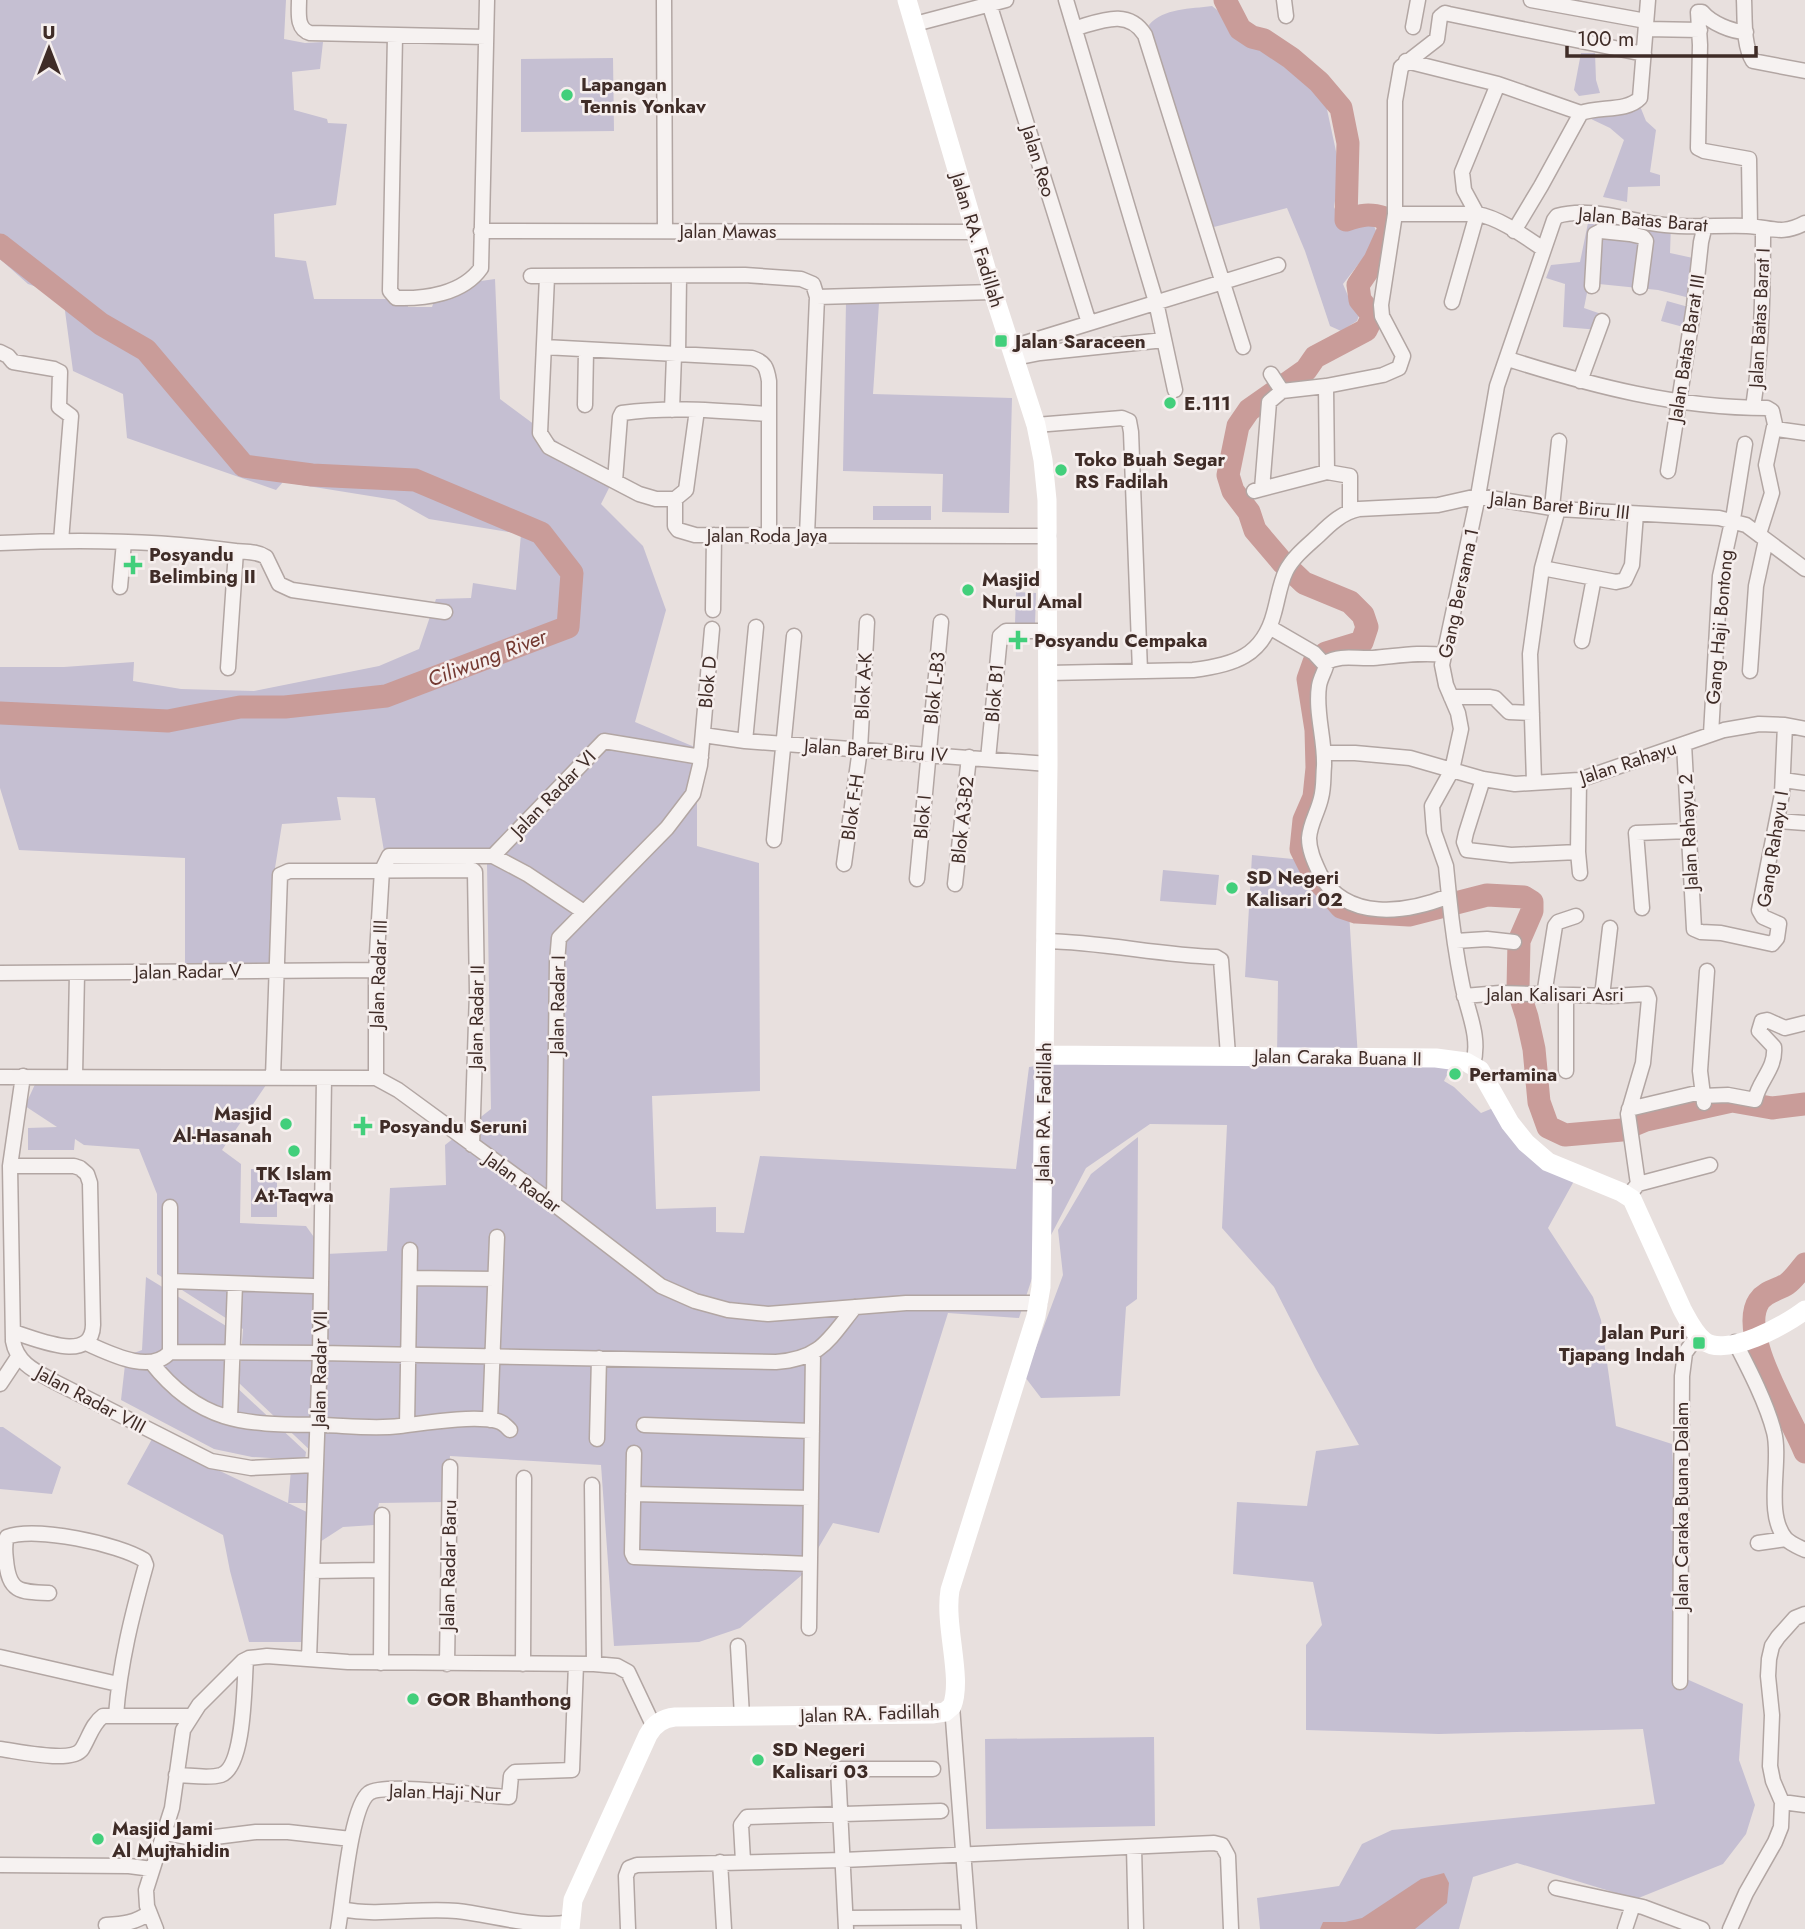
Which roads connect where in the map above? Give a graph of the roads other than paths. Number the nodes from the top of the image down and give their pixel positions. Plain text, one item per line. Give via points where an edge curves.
1 (299, 0) edge
2 (486, 0) edge
3 (664, 0) edge
4 (907, 0) edge
5 (1006, 0) edge
6 (1066, 0) edge
7 (1284, 0) edge
8 (1418, 0) edge
9 (1531, 0) edge
10 (1648, 0) edge
11 (1744, 0) edge
12 (989, 2) edge
13 (1286, 16) dead end
14 (915, 24) junction
15 (1646, 25) junction
16 (1413, 27) dead end
17 (1076, 29) junction
18 (1700, 30) junction
19 (1746, 32) junction
20 (395, 36) junction
21 (486, 37) junction
22 (1644, 54) junction
23 (1406, 61) junction
24 (1805, 71) edge
25 (1498, 84) junction
26 (1581, 113) junction
27 (1395, 214) junction
28 (1476, 214) junction
29 (1805, 223) edge
30 (1705, 225) junction
31 (1757, 227) junction
32 (1631, 228) junction
33 (481, 231) junction
34 (665, 231) junction
35 (1514, 231) junction
36 (975, 232) junction
37 (1543, 249) junction
38 (1278, 265) dead end
39 (531, 276) dead end
40 (679, 276) junction
41 (547, 277) junction
42 (1223, 282) junction
43 (1592, 286) dead end
44 (1640, 287) dead end
45 (993, 292) junction
46 (817, 297) junction
47 (1156, 302) junction
48 (1452, 302) dead end
49 (1602, 321) dead end
50 (1089, 323) junction
51 (1164, 340) junction
52 (544, 347) junction
53 (1243, 347) dead end
54 (586, 351) junction
55 (0, 352) edge
56 (1013, 352) junction
57 (676, 355) junction
58 (1508, 359) junction
59 (1271, 374) dead end
60 (1580, 381) junction
61 (1326, 386) junction
62 (1280, 389) junction
63 (1175, 390) dead end
64 (1677, 402) junction
65 (584, 405) dead end
66 (1753, 408) junction
67 (672, 410) junction
68 (697, 410) junction
69 (769, 414) junction
70 (1036, 425) junction
71 (1774, 427) junction
72 (1805, 433) edge
73 (1559, 441) dead end
74 (1745, 444) dead end
75 (1668, 471) dead end
76 (1327, 472) junction
77 (615, 481) junction
78 (1478, 496) junction
79 (675, 499) junction
80 (1555, 508) junction
81 (1350, 511) junction
82 (1636, 514) junction
83 (1732, 521) junction
84 (714, 535) junction
85 (769, 535) junction
86 (807, 535) junction
87 (1048, 536) junction
88 (1762, 537) junction
89 (61, 541) junction
90 (124, 542) junction
91 (0, 543) edge
92 (236, 551) junction
93 (1542, 568) junction
94 (1805, 569) edge
95 (1594, 578) junction
96 (120, 587) dead end
97 (712, 610) dead end
98 (445, 611) dead end
99 (867, 622) dead end
100 (941, 622) dead end
101 (756, 627) dead end
102 (1270, 628) junction
103 (712, 629) dead end
104 (1048, 631) junction
105 (794, 636) dead end
106 (1583, 641) dead end
107 (1444, 655) junction
108 (1320, 659) junction
109 (228, 668) dead end
110 (1140, 671) junction
111 (1750, 671) dead end
112 (1048, 673) junction
113 (1451, 697) junction
114 (1532, 713) junction
115 (1785, 724) junction
116 (1805, 729) edge
117 (1711, 734) junction
118 (703, 735) junction
119 (745, 741) junction
120 (783, 744) junction
121 (1684, 744) junction
122 (860, 749) junction
123 (1325, 752) junction
124 (927, 754) junction
125 (701, 757) junction
126 (969, 757) junction
127 (988, 759) junction
128 (1048, 764) junction
129 (1452, 770) junction
130 (1483, 779) junction
131 (1579, 780) junction
132 (1783, 780) junction
133 (1534, 782) junction
134 (1805, 783) edge
135 (1778, 821) junction
136 (1805, 823) edge
137 (1689, 831) junction
138 (774, 840) dead end
139 (1578, 852) junction
140 (493, 856) junction
141 (844, 864) dead end
142 (382, 870) junction
143 (1580, 873) dead end
144 (917, 879) dead end
145 (955, 884) dead end
146 (1450, 900) junction
147 (1642, 908) dead end
148 (584, 912) junction
149 (1576, 916) dead end
150 (1693, 920) joint
151 (1610, 928) dead end
152 (1045, 941) junction
153 (1456, 941) junction
154 (1514, 942) dead end
155 (276, 970) junction
156 (376, 970) junction
157 (1707, 971) dead end
158 (0, 972) edge
159 (77, 973) junction
160 (1544, 995) junction
161 (1566, 995) junction
162 (1464, 996) junction
163 (1602, 996) junction
164 (1805, 1023) edge
165 (1044, 1055) junction
166 (1228, 1055) junction
167 (1473, 1065) junction
168 (1566, 1072) dead end
169 (23, 1076) junction
170 (75, 1076) junction
171 (0, 1077) edge
172 (273, 1077) junction
173 (324, 1078) junction
174 (376, 1078) junction
175 (1702, 1097) junction
176 (1629, 1111) junction
177 (472, 1144) junction
178 (1710, 1166) dead end
179 (10, 1167) junction
180 (1633, 1190) junction
181 (554, 1203) junction
182 (170, 1207) dead end
183 (497, 1237) dead end
184 (410, 1250) dead end
185 (410, 1278) junction
186 (495, 1279) junction
187 (171, 1281) junction
188 (235, 1284) junction
189 (313, 1286) dead end
190 (1039, 1303) junction
191 (855, 1307) junction
192 (1805, 1310) edge
193 (13, 1332) junction
194 (1699, 1335) junction
195 (1739, 1342) junction
196 (86, 1343) junction
197 (170, 1352) junction
198 (232, 1353) junction
199 (320, 1353) junction
200 (408, 1354) junction
201 (813, 1354) junction
202 (18, 1356) junction
203 (493, 1356) junction
204 (599, 1358) junction
205 (151, 1362) junction
206 (0, 1384) edge
207 (230, 1418) junction
208 (490, 1420) junction
209 (407, 1424) junction
210 (318, 1425) junction
211 (645, 1425) dead end
212 (510, 1430) dead end
213 (811, 1431) junction
214 (597, 1439) dead end
215 (634, 1453) dead end
216 (316, 1465) junction
217 (450, 1467) dead end
218 (524, 1478) dead end
219 (592, 1485) dead end
220 (632, 1494) junction
221 (811, 1497) junction
222 (382, 1515) dead end
223 (1786, 1539) junction
224 (1758, 1543) dead end
225 (1805, 1550) edge
226 (810, 1564) junction
227 (382, 1570) junction
228 (312, 1572) junction
229 (49, 1593) dead end
230 (1800, 1616) edge
231 (809, 1628) dead end
232 (738, 1646) dead end
233 (0, 1657) edge
234 (309, 1659) junction
235 (246, 1660) junction
236 (381, 1663) junction
237 (447, 1664) junction
238 (523, 1664) junction
239 (576, 1664) junction
240 (594, 1664) junction
241 (1681, 1682) dead end
242 (118, 1684) junction
243 (952, 1706) junction
244 (116, 1715) junction
245 (190, 1716) junction
246 (742, 1716) junction
247 (654, 1727) junction
248 (0, 1749) edge
249 (933, 1769) dead end
250 (176, 1775) junction
251 (1782, 1802) junction
252 (1805, 1805) edge
253 (941, 1811) dead end
254 (841, 1814) junction
255 (165, 1833) junction
256 (351, 1839) junction
257 (1134, 1847) junction
258 (964, 1854) junction
259 (842, 1860) junction
260 (743, 1861) junction
261 (720, 1862) junction
262 (0, 1866) edge
263 (152, 1869) junction
264 (1556, 1888) dead end
265 (1633, 1905) junction
266 (342, 1909) junction
267 (149, 1913) junction
268 (969, 1923) edge
269 (846, 1924) edge
270 (106, 1925) dead end
271 (570, 1926) edge
272 (550, 1928) edge
273 (156, 1929) edge
274 (338, 1929) edge
275 (628, 1929) edge
276 (724, 1929) edge
277 (1136, 1929) edge
278 (1231, 1929) edge
279 (1625, 1929) edge
280 (1702, 1929) edge
281 (1730, 1929) edge

1 - 20 street via 304,31
2 - 21 street
3 - 34 street
4 - 14 main road, Jalan RA. Fadillah
5 - 12 street
6 - 17 street
7 - 13 street
8 - 16 street
9 - 15 street
10 - 15 street
11 - 19 street
12 - 14 street
12 - 50 street, Jalan Reo
14 - 36 main road, Jalan RA. Fadillah
15 - 18 street
15 - 22 street
17 - 42 street via 1119,17 1143,32
17 - 47 street
18 - 19 street via 1701,12 1733,31
18 - 31 street, Jalan Batas Barat I via 1697,144 1700,150 1749,159
19 - 24 street via 1754,63
20 - 21 street
20 - 33 street via 391,295 434,296 471,278 481,268
21 - 33 street
22 - 23 street via 1445,13 1440,17 1437,39
22 - 26 street via 1640,98 1635,103
23 - 25 street
23 - 27 street via 1398,74 1395,101
25 - 26 street
25 - 28 street via 1462,172 1464,190
26 - 35 street
27 - 28 street
27 - 61 street via 1381,313 1404,356 1399,368 1391,372
28 - 35 street
28 - 48 street
29 - 31 street, Jalan Batas Barat via 1787,230
30 - 31 street, Jalan Batas Barat
30 - 32 street, Jalan Batas Barat
30 - 64 street, Jalan Batas Barat III
31 - 66 street, Jalan Batas Barat I via 1763,319
32 - 37 street, Jalan Batas Barat via 1575,213 1557,216
32 - 43 street via 1595,234
32 - 44 street via 1646,241
33 - 34 street, Jalan Mawas
34 - 36 street, Jalan Mawas
35 - 37 street
36 - 45 main road, Jalan RA. Fadillah
37 - 58 street, Gang Bersama 1
38 - 42 street
39 - 41 street
40 - 41 street
40 - 46 street via 801,279 813,284
40 - 57 street
41 - 52 street
42 - 47 street
42 - 53 street
45 - 46 street
45 - 56 main road, Jalan RA. Fadillah
46 - 86 street
47 - 50 street
47 - 51 street
49 - 60 street
50 - 56 street
51 - 56 street
51 - 63 street
52 - 54 street
52 - 77 street via 542,439
54 - 57 street
54 - 65 street
55 - 89 street via 13,362 60,372 59,407 71,416
56 - 70 main road, Jalan RA. Fadillah
57 - 67 street
57 - 69 street via 760,361 768,372
58 - 60 street
58 - 78 street, Gang Bersama 1 via 1497,386
59 - 62 street
60 - 64 street
61 - 62 street
61 - 76 street
62 - 76 street via 1269,402 1257,490
64 - 66 street
64 - 75 street, Jalan Batas Barat III
66 - 71 street via 1770,409
67 - 68 street
67 - 77 street via 620,415
68 - 69 street
68 - 79 street via 686,490
69 - 85 street
70 - 87 main road, Jalan RA. Fadillah
70 - 110 street via 1129,421
71 - 72 street
71 - 88 street via 1766,465 1772,494
73 - 80 street
74 - 83 street, Gang Haji Bontong
76 - 81 street via 1350,476
77 - 79 street via 648,498
78 - 80 street, Jalan Baret Biru III
78 - 81 street, Jalan Baret Biru III via 1438,505
78 - 107 street, Gang Bersama 1
79 - 84 street, Jalan Roda Jaya via 678,530
80 - 82 street, Jalan Baret Biru III
80 - 93 street
81 - 102 street, Jalan Baret Biru III via 1290,565
82 - 83 street, Jalan Baret Biru III
82 - 95 street via 1628,577 1619,582
83 - 88 street, Jalan Baret Biru III
83 - 117 street, Gang Haji Bontong via 1717,603
84 - 85 street, Jalan Roda Jaya
84 - 97 street
85 - 86 street, Jalan Roda Jaya
86 - 87 street, Jalan Roda Jaya
87 - 104 main road, Jalan RA. Fadillah
88 - 94 street, Jalan Baret Biru III
88 - 111 street
89 - 90 street
89 - 91 street
90 - 92 street
90 - 96 street
92 - 98 street via 263,555 279,584 292,590
92 - 109 street
93 - 95 street
93 - 114 street via 1529,666
95 - 106 street
99 - 122 street, Blok A-K
100 - 124 street, Blok L-B3
101 - 119 street
102 - 108 street
102 - 110 street, Jalan Baret Biru III via 1253,652 1228,663 1193,670
103 - 118 street, Blok D
104 - 112 main road, Jalan RA. Fadillah
104 - 127 street, Blok B1 via 1006,631 1000,636
105 - 120 street
107 - 108 street
107 - 113 street, Gang Bersama 1 via 1443,677
108 - 123 street via 1325,669 1319,686
110 - 112 street, Jalan Baret Biru III
112 - 128 main road, Jalan RA. Fadillah
113 - 114 street via 1490,697 1508,712
113 - 129 street, Gang Bersama 1 via 1461,729
114 - 133 street
115 - 116 street, Jalan Rahayu
115 - 117 street, Jalan Rahayu
115 - 132 street, Gang Rahayu I
117 - 121 street, Jalan Rahayu
118 - 119 street, Jalan Baret Biru IV
118 - 125 street, Jalan Radar I
119 - 120 street, Jalan Baret Biru IV
120 - 122 street, Jalan Baret Biru IV
120 - 138 street
121 - 131 street, Jalan Rahayu
121 - 137 street, Jalan Rahayu 2
122 - 124 street, Jalan Baret Biru IV
122 - 141 street, Blok F-H
123 - 129 street, Jalan Rahayu via 1397,756
123 - 146 street via 1322,791 1309,837 1313,858 1331,889 1360,906 1388,909
124 - 126 street, Jalan Baret Biru IV
124 - 144 street, Blok I
125 - 140 street, Jalan Radar VI via 604,741
125 - 148 street, Jalan Radar I via 697,787 688,803
126 - 127 street, Jalan Baret Biru IV
126 - 145 street, Blok A3-B2
127 - 128 street, Jalan Baret Biru IV
128 - 152 main road, Jalan RA. Fadillah
129 - 130 street, Jalan Rahayu
129 - 146 street, Gang Bersama 1 via 1435,798 1432,813
130 - 133 street, Jalan Rahayu
130 - 139 street via 1466,833 1467,850 1511,855
131 - 133 street, Jalan Rahayu
131 - 139 street
132 - 134 street
132 - 135 street, Gang Rahayu I
135 - 136 street
135 - 150 street, Gang Rahayu I via 1759,909 1763,918 1777,922 1774,943 1701,932 1694,929
137 - 147 street via 1636,833
137 - 150 street, Jalan Rahayu 2
139 - 143 street
140 - 142 street via 391,855
140 - 148 street
142 - 155 street via 286,871 279,877
142 - 156 street, Jalan Radar III
142 - 177 street, Jalan Radar II via 475,873
146 - 153 street, Gang Bersama 1
148 - 181 street, Jalan Radar I via 562,933 557,952
149 - 160 street via 1555,926
151 - 163 street
152 - 165 main road, Jalan RA. Fadillah
152 - 166 street via 1108,944 1221,960
153 - 154 street
153 - 162 street, Gang Bersama 1
155 - 156 street, Jalan Radar V
155 - 159 street, Jalan Radar V
155 - 172 street
156 - 174 street, Jalan Radar III
157 - 175 street
158 - 159 street, Jalan Radar V
159 - 170 street
160 - 161 street, Jalan Kalisari Asri
160 - 162 street, Jalan Kalisari Asri
161 - 163 street, Jalan Kalisari Asri
161 - 168 street
162 - 167 street, Gang Bersama 1 via 1473,1023
163 - 176 street, Jalan Kalisari Asri via 1649,996 1643,1063
164 - 175 street via 1785,1028 1762,1021 1759,1031 1774,1047 1774,1061 1755,1100
165 - 166 main road, Jalan Caraka Buana II
165 - 190 main road, Jalan RA. Fadillah
166 - 167 main road, Jalan Caraka Buana II via 1436,1058
167 - 180 main road via 1487,1080 1510,1123 1536,1153 1565,1170
169 - 170 street
169 - 171 street
169 - 179 street, Jalan Radar VIII
170 - 172 street
172 - 173 street
173 - 174 street
173 - 199 street, Jalan Radar VII
174 - 177 street, Jalan Radar
175 - 176 street
176 - 180 street, Jalan Kalisari Asri
177 - 181 street, Jalan Radar
178 - 180 street
179 - 193 street, Jalan Radar VIII
179 - 196 street via 74,1167 87,1174 93,1335
180 - 194 main road via 1682,1309
181 - 191 street, Jalan Radar via 661,1286 695,1301 768,1314
182 - 187 street
183 - 186 street
184 - 185 street
185 - 186 street
185 - 200 street
186 - 203 street
187 - 188 street
187 - 197 street
188 - 189 street
188 - 198 street
190 - 191 street, Jalan Radar via 945,1301
190 - 243 main road, Jalan RA. Fadillah via 950,1590 947,1622 955,1688
191 - 201 street
192 - 195 main road via 1763,1336
193 - 196 street via 62,1346
193 - 202 street, Jalan Radar VIII
194 - 195 main road via 1712,1345
194 - 241 street, Jalan Caraka Buana Dalam via 1685,1353 1682,1376
195 - 223 street via 1774,1430 1775,1498
196 - 205 street
197 - 198 street
197 - 205 street
198 - 199 street
198 - 207 street
199 - 200 street
199 - 210 street, Jalan Radar VII
200 - 203 street
200 - 209 street
201 - 204 street via 776,1362
201 - 213 street
202 - 206 street
202 - 216 street, Jalan Radar VIII via 55,1382 211,1461 251,1468
203 - 204 street
203 - 208 street
204 - 214 street
205 - 207 street via 175,1390
207 - 210 street
208 - 209 street
208 - 212 street
209 - 210 street
210 - 216 street, Jalan Radar VII
211 - 213 street
213 - 221 street
215 - 220 street
216 - 228 street, Jalan Radar VII
217 - 237 street, Jalan Radar Baru
218 - 238 street
219 - 240 street
220 - 221 street
220 - 226 street via 632,1553 636,1558
221 - 226 street
222 - 227 street
223 - 224 street
223 - 225 street
226 - 231 street
227 - 228 street
227 - 236 street
228 - 234 street, Jalan Radar VII
229 - 242 street via 22,1591 11,1583 7,1537 70,1536 145,1560
230 - 251 street via 1772,1646 1768,1676 1771,1774
232 - 246 street
233 - 242 street
234 - 235 street via 267,1656
234 - 236 street
235 - 245 street
235 - 250 street via 239,1743 230,1768 222,1775
236 - 237 street
237 - 238 street
238 - 239 street
239 - 240 street
239 - 256 street, Jalan Haji Nur via 572,1770 515,1772 509,1797 433,1790 373,1791 363,1801
240 - 247 street via 628,1672
242 - 244 street
243 - 246 main road, Jalan RA. Fadillah via 932,1714
243 - 258 street
244 - 245 street
244 - 248 street via 98,1719 76,1756
245 - 250 street
246 - 247 main road, Jalan RA. Fadillah via 669,1717
247 - 271 main road via 573,1900
249 - 254 street via 838,1769
250 - 255 street
251 - 252 street
251 - 281 street via 1778,1836
253 - 254 street
254 - 259 street
254 - 260 street via 745,1819 741,1825
255 - 256 street via 199,1839 288,1832
255 - 263 street
256 - 266 street
257 - 258 street
257 - 277 street
257 - 278 street via 1222,1845 1228,1856
258 - 259 street
258 - 268 street
259 - 260 street
259 - 269 street
260 - 261 street
261 - 275 street via 631,1867 626,1875
261 - 276 street
262 - 263 street
263 - 267 street via 146,1890
264 - 265 street
265 - 279 street
265 - 280 street
266 - 272 street via 457,1911
266 - 274 street
267 - 270 street via 127,1924
267 - 273 street
268 - 269 street
271 - 272 street

